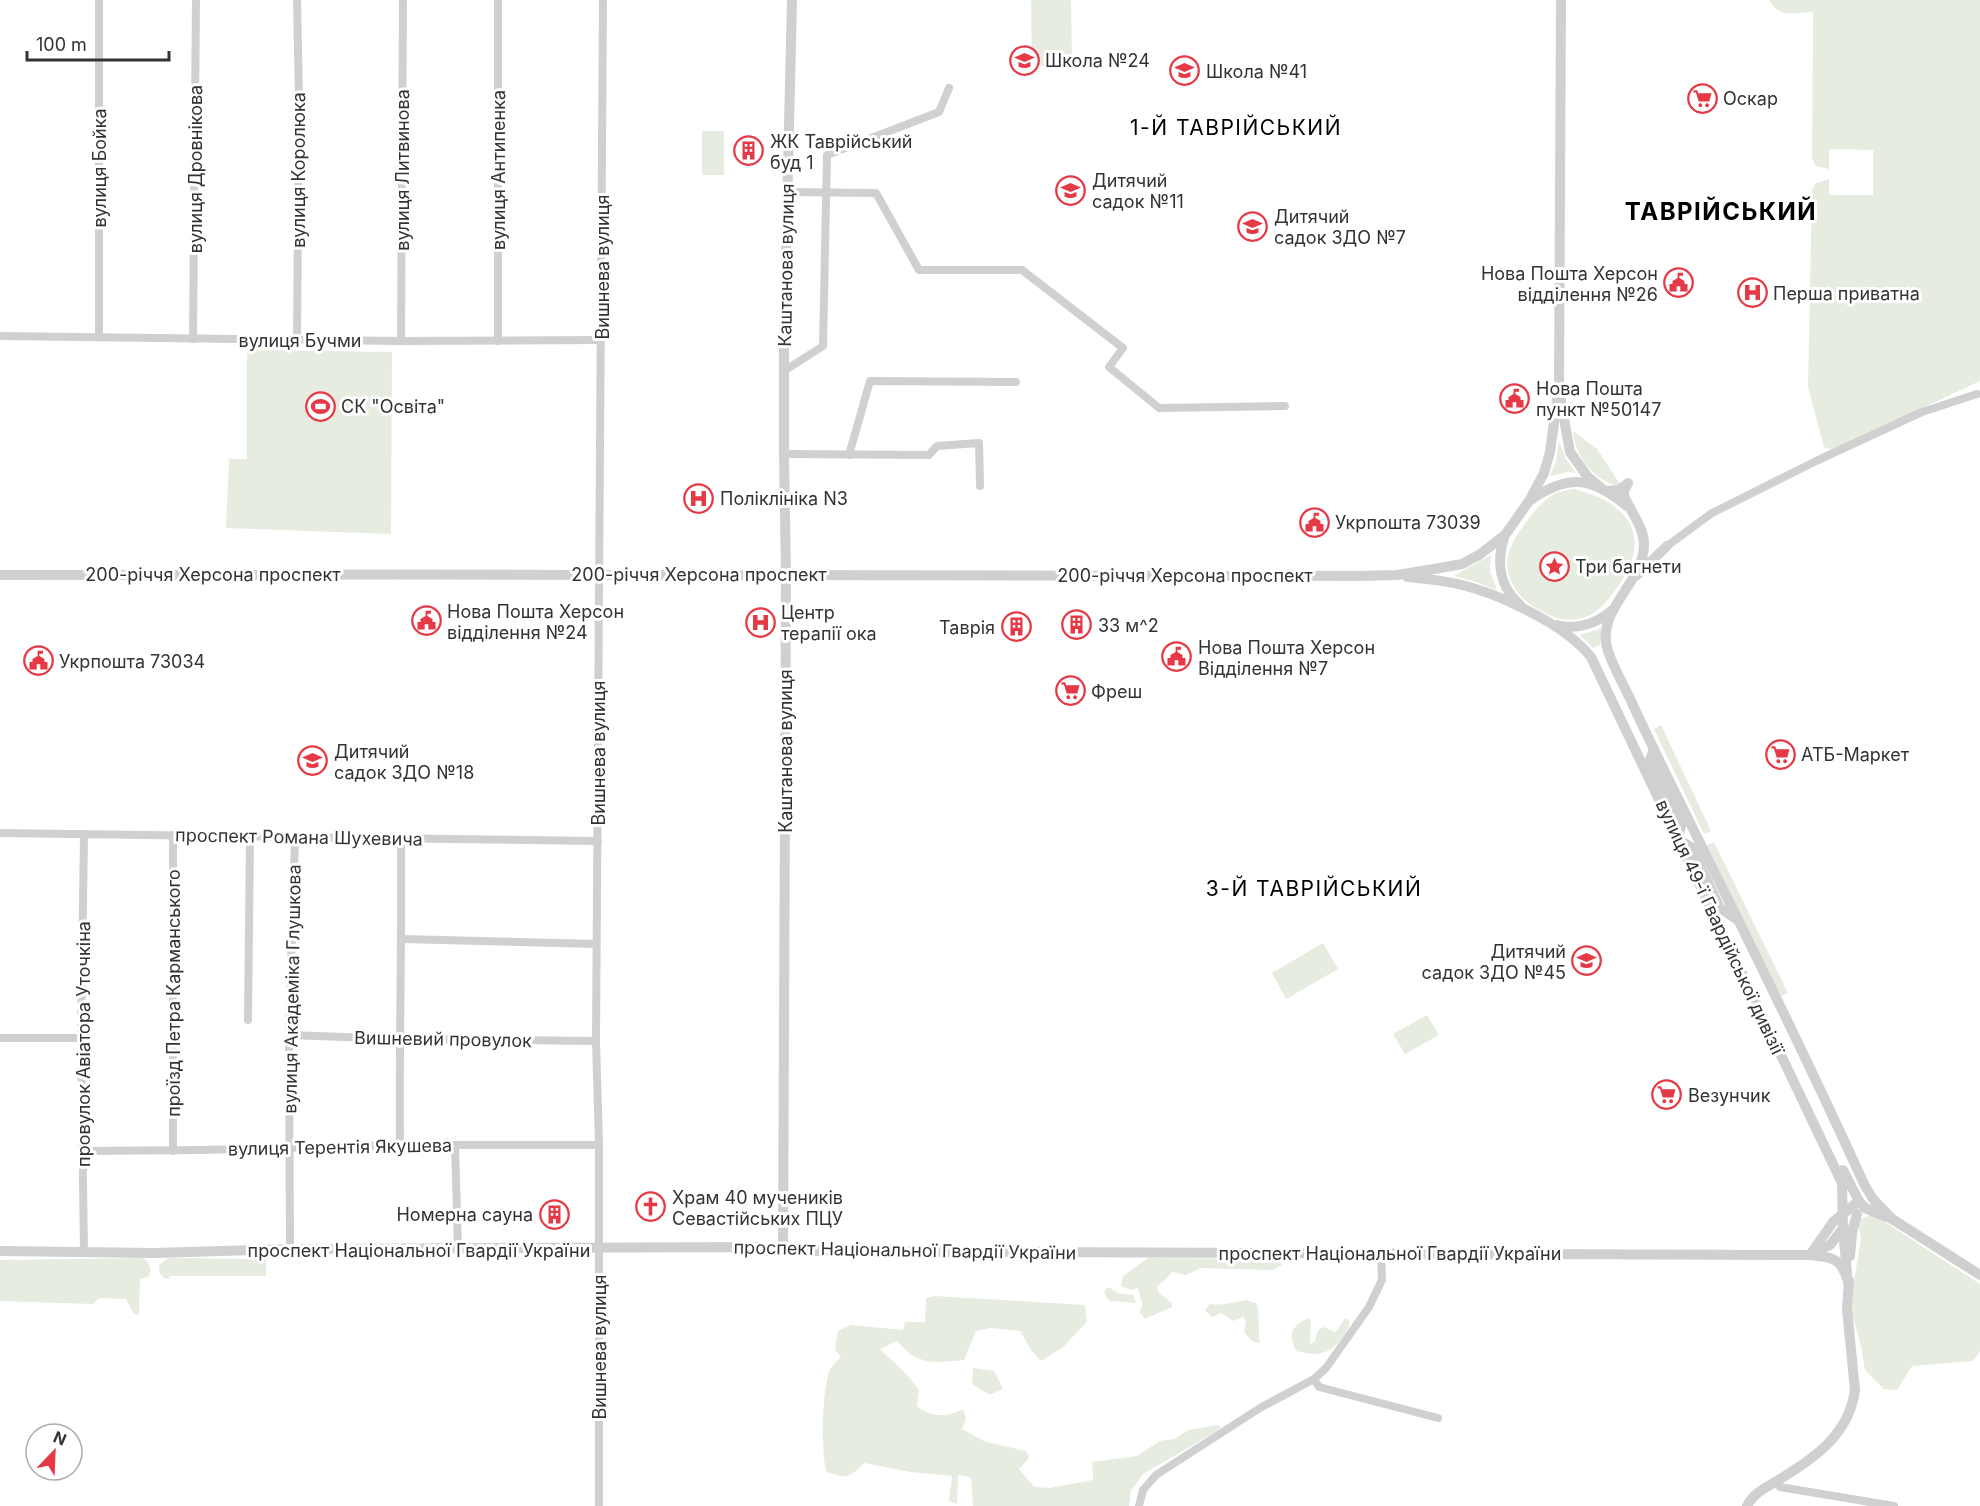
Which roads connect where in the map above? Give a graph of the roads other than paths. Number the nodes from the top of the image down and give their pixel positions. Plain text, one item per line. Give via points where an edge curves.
1 (99, 0) edge
2 (196, 0) edge
3 (297, 0) edge
4 (403, 0) edge
5 (498, 0) edge
6 (603, 0) edge
7 (792, 0) edge
8 (1561, 0) edge
9 (949, 88) dead end
10 (787, 192) junction
11 (826, 192) junction
12 (0, 336) edge
13 (99, 337) junction
14 (193, 339) junction
15 (297, 340) junction
16 (601, 340) junction
17 (401, 341) junction
18 (498, 341) junction
19 (784, 371) junction
20 (1016, 382) dead end
21 (1559, 386) junction
22 (1977, 394) dead end
23 (1285, 406) dead end
24 (784, 454) junction
25 (849, 455) junction
26 (980, 486) dead end
27 (1605, 491) junction
28 (1529, 501) junction
29 (1628, 508) junction
30 (1505, 535) junction
31 (1644, 540) junction
32 (1666, 546) junction
33 (598, 573) junction
34 (0, 574) edge
35 (1397, 575) junction
36 (786, 576) junction
37 (1634, 578) junction
38 (1613, 609) junction
39 (1528, 613) junction
40 (1548, 623) junction
41 (1653, 749) junction
42 (0, 833) edge
43 (84, 835) junction
44 (172, 835) junction
45 (250, 836) junction
46 (296, 837) junction
47 (1678, 838) junction
48 (401, 839) junction
49 (598, 841) junction
50 (1739, 920) junction
51 (402, 939) junction
52 (596, 944) junction
53 (248, 1020) dead end
54 (289, 1035) junction
55 (0, 1038) edge
56 (81, 1038) junction
57 (399, 1039) junction
58 (596, 1041) junction
59 (1804, 1105) junction
60 (455, 1144) junction
61 (400, 1145) junction
62 (599, 1145) junction
63 (290, 1147) junction
64 (82, 1151) junction
65 (173, 1151) junction
66 (1865, 1186) junction
67 (1842, 1198) junction
68 (1857, 1208) junction
69 (1893, 1220) junction
70 (1833, 1222) junction
71 (1843, 1229) junction
72 (458, 1248) junction
73 (290, 1249) junction
74 (599, 1249) junction
75 (783, 1250) junction
76 (0, 1251) edge
77 (84, 1253) junction
78 (1381, 1253) junction
79 (1810, 1254) junction
80 (1980, 1275) edge
81 (1849, 1285) junction
82 (1314, 1379) junction
83 (1438, 1418) dead end
84 (1776, 1482) junction
85 (599, 1506) edge
86 (1139, 1506) edge
87 (1747, 1506) edge
88 (1894, 1506) edge

1 - 13 street, вулиця Бойка
2 - 14 street, вулиця Дровнікова
3 - 15 street, вулиця Королюка
4 - 17 street, вулиця Литвинова
5 - 18 street, вулиця Антипенка
6 - 16 street, Вишнева вулиця
7 - 10 street, Каштанова вулиця
8 - 21 street
9 - 11 street via 939,112 827,154
10 - 11 street
10 - 19 street, Каштанова вулиця
11 - 19 street via 823,346
11 - 23 street via 876,193 919,270 1022,270 1123,348 1109,368 1158,408
12 - 13 street, вулиця Бучми
13 - 14 street, вулиця Бучми
14 - 15 street, вулиця Бучми
15 - 17 street, вулиця Бучми
16 - 18 street, вулиця Бучми
16 - 33 street, Вишнева вулиця
17 - 18 street, вулиця Бучми
19 - 24 street, Каштанова вулиця
20 - 25 street via 870,381
21 - 27 street via 1570,452 1587,476
21 - 28 street via 1550,452
22 - 32 street via 1922,412 1816,461 1712,513
24 - 25 street
24 - 36 street, Каштанова вулиця
25 - 26 street via 929,455 936,446 979,443
27 - 28 street via 1569,482 1551,486
27 - 29 street
27 - 29 street via 1619,490 1628,483 1623,493
28 - 30 street
29 - 31 street
30 - 35 street via 1462,564
30 - 39 street via 1499,567 1504,584
31 - 32 street via 1654,550
31 - 37 street
32 - 37 street
33 - 34 street, 200-річчя Херсона проспект
33 - 36 street, 200-річчя Херсона проспект
33 - 49 street, Вишнева вулиця
35 - 36 street, 200-річчя Херсона проспект
35 - 39 street via 1457,584 1503,599
36 - 75 street, Каштанова вулиця
37 - 38 street
38 - 40 street via 1585,626 1567,628
38 - 41 street via 1606,630 1608,650
39 - 40 street
40 - 47 street, вулиця 49-ї Гвардійської дивізії via 1570,636 1591,657
41 - 47 street via 1650,760 1681,826
41 - 50 street, вулиця 49-ї Гвардійської дивізії
42 - 43 street, проспект Романа Шухевича
43 - 44 street, проспект Романа Шухевича
43 - 56 street, провулок Авіатора Уточкіна
44 - 45 street, проспект Романа Шухевича
44 - 65 street, проїзд Петра Карманського
45 - 46 street, проспект Романа Шухевича
45 - 53 street
46 - 48 street, проспект Романа Шухевича
46 - 54 street, вулиця Академіка Глушкова
47 - 50 street via 1691,847 1720,908
47 - 59 street, вулиця 49-ї Гвардійської дивізії
48 - 49 street, проспект Романа Шухевича
48 - 51 street
49 - 52 street, Вишнева вулиця
50 - 66 street, вулиця 49-ї Гвардійської дивізії
51 - 52 street
51 - 57 street
52 - 58 street, Вишнева вулиця
54 - 57 street, Вишневий провулок
54 - 63 street, вулиця Академіка Глушкова
55 - 56 street
56 - 64 street, провулок Авіатора Уточкіна
57 - 58 street, Вишневий провулок
57 - 61 street
58 - 62 street, Вишнева вулиця
59 - 67 street, вулиця 49-ї Гвардійської дивізії via 1842,1183
59 - 68 street via 1817,1118
60 - 61 street, вулиця Терентія Якушева
60 - 62 street, вулиця Терентія Якушева
60 - 72 street
61 - 63 street, вулиця Терентія Якушева
62 - 74 street, Вишнева вулиця
63 - 65 street, вулиця Терентія Якушева
63 - 73 street, вулиця Академіка Глушкова
64 - 65 street, вулиця Терентія Якушева
64 - 77 street, провулок Авіатора Уточкіна
66 - 68 street
66 - 69 street
67 - 68 street, вулиця 49-ї Гвардійської дивізії
67 - 70 street
68 - 69 street
68 - 70 street
68 - 71 street
68 - 81 street
69 - 80 street
70 - 79 street
71 - 79 street via 1830,1245
71 - 81 street
72 - 73 street, проспект Національної Гвардії України
72 - 74 street, проспект Національної Гвардії України
73 - 77 street, проспект Національної Гвардії України
74 - 75 street, проспект Національної Гвардії України
74 - 85 street, Вишнева вулиця
75 - 78 street, проспект Національної Гвардії України
76 - 77 street, проспект Національної Гвардії України
78 - 79 street, проспект Національної Гвардії України
78 - 82 street via 1382,1280 1369,1307 1335,1359
79 - 81 street via 1827,1256 1839,1263
81 - 84 street via 1847,1309 1855,1390 1851,1412 1829,1443
82 - 83 street via 1319,1387
82 - 86 street via 1260,1408 1156,1475 1143,1490
84 - 87 street via 1759,1491
84 - 88 street via 1780,1487

